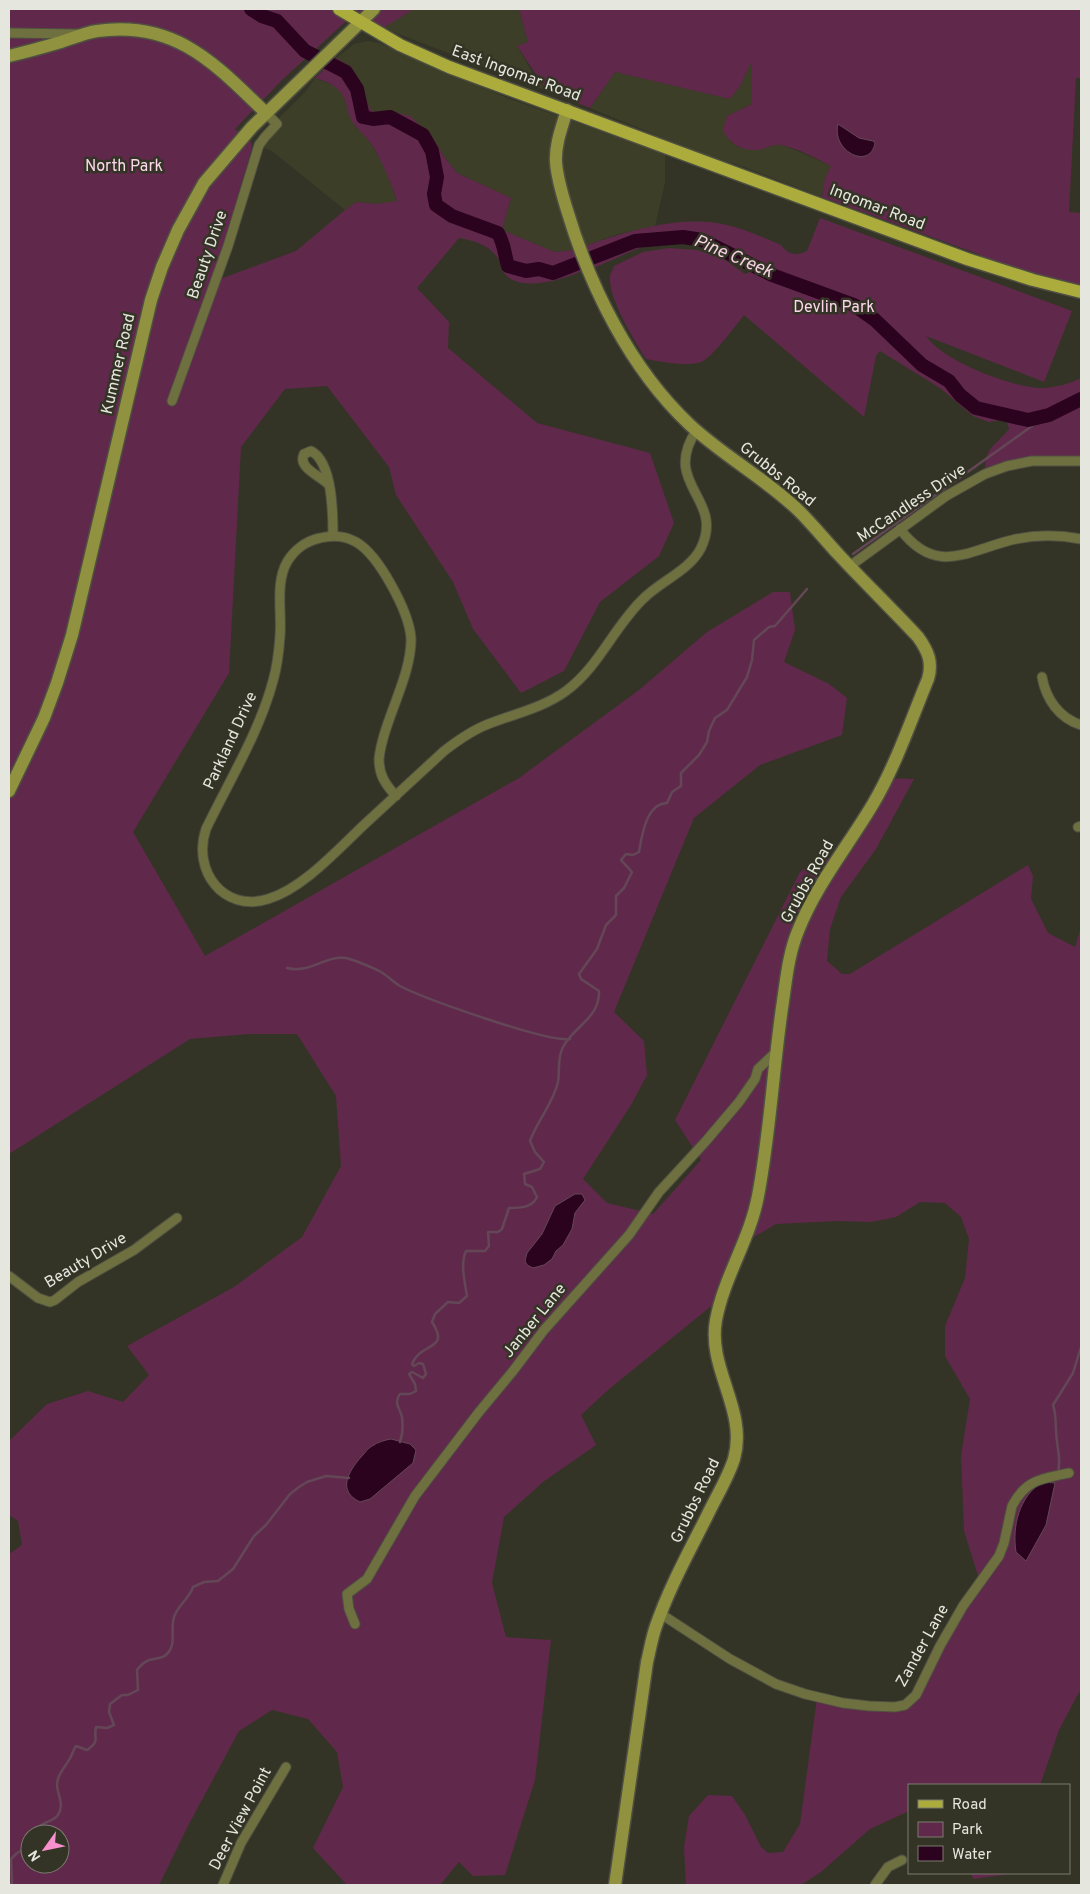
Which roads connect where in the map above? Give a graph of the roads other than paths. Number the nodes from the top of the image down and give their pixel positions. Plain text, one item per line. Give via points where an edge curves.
1 (339, 9) edge
2 (374, 9) edge
3 (360, 23) junction
4 (9, 33) edge
5 (83, 34) junction
6 (9, 56) edge
7 (567, 110) junction
8 (266, 113) junction
9 (665, 147) joint
10 (1081, 292) edge
11 (172, 400) dead end
12 (696, 431) junction
13 (1081, 461) edge
14 (329, 485) dead end
15 (900, 530) junction
16 (333, 536) junction
17 (1081, 539) edge
18 (850, 566) junction
19 (1042, 677) dead end
20 (1081, 725) edge
21 (9, 790) edge
22 (396, 796) junction
23 (776, 1052) junction
24 (177, 1218) dead end
25 (9, 1276) edge
26 (1069, 1473) dead end
27 (661, 1614) junction
28 (355, 1624) dead end
29 (286, 1767) dead end
30 (902, 1860) dead end
31 (225, 1884) edge
32 (614, 1885) edge
33 (875, 1885) edge

1 - 3 main road
2 - 3 street, Kummer Road
3 - 7 main road, East Ingomar Road via 424,57
3 - 8 street, Kummer Road
4 - 5 street
5 - 6 street
5 - 8 street via 137,31 183,43 212,62
7 - 9 main road, East Ingomar Road
7 - 12 street, Grubbs Road via 556,149 556,169 580,249 605,306 638,363 667,401
8 - 11 street, Beauty Drive via 277,124 260,145 228,246
8 - 21 street, Kummer Road via 204,183 162,267 151,300 66,652 44,718
9 - 10 main road, Ingomar Road via 975,262
12 - 18 street, Grubbs Road via 793,505
12 - 22 street, Parkland Drive via 686,452 685,468 703,506 706,522 704,539 693,560 636,605 569,689 466,736 444,751
13 - 15 street, McCandless Drive via 1032,461 995,470 958,488
14 - 16 street via 333,497
15 - 17 street via 917,548 944,557 965,555 1026,537
15 - 18 street, McCandless Drive
16 - 22 street, Parkland Drive via 350,539 367,552 398,596 407,616 410,655 379,759 381,776
16 - 22 street, Parkland Drive via 316,538 303,545 284,567 280,636 273,681 260,720 206,829 202,844 204,867 215,885 233,898 268,899 286,891 317,868
18 - 23 street, Grubbs Road via 918,637 930,658 930,672 881,788 797,933
19 - 20 street via 1052,703 1068,719
23 - 27 street, Grubbs Road via 766,1154 758,1197 716,1321 714,1341 734,1408 738,1434 734,1459
23 - 28 street, Janber Lane via 758,1069 739,1102 659,1192 629,1235 544,1330 416,1496 367,1579 348,1594
24 - 25 street, Beauty Drive via 134,1250 50,1302 38,1298
26 - 27 street, Zander Lane via 1039,1479 1025,1488 1015,1501 999,1556 963,1606 916,1695 905,1705 843,1703 783,1687 753,1673
27 - 32 street, Grubbs Road via 647,1662
29 - 31 street, Deer View Point via 241,1843
30 - 33 street via 888,1867

